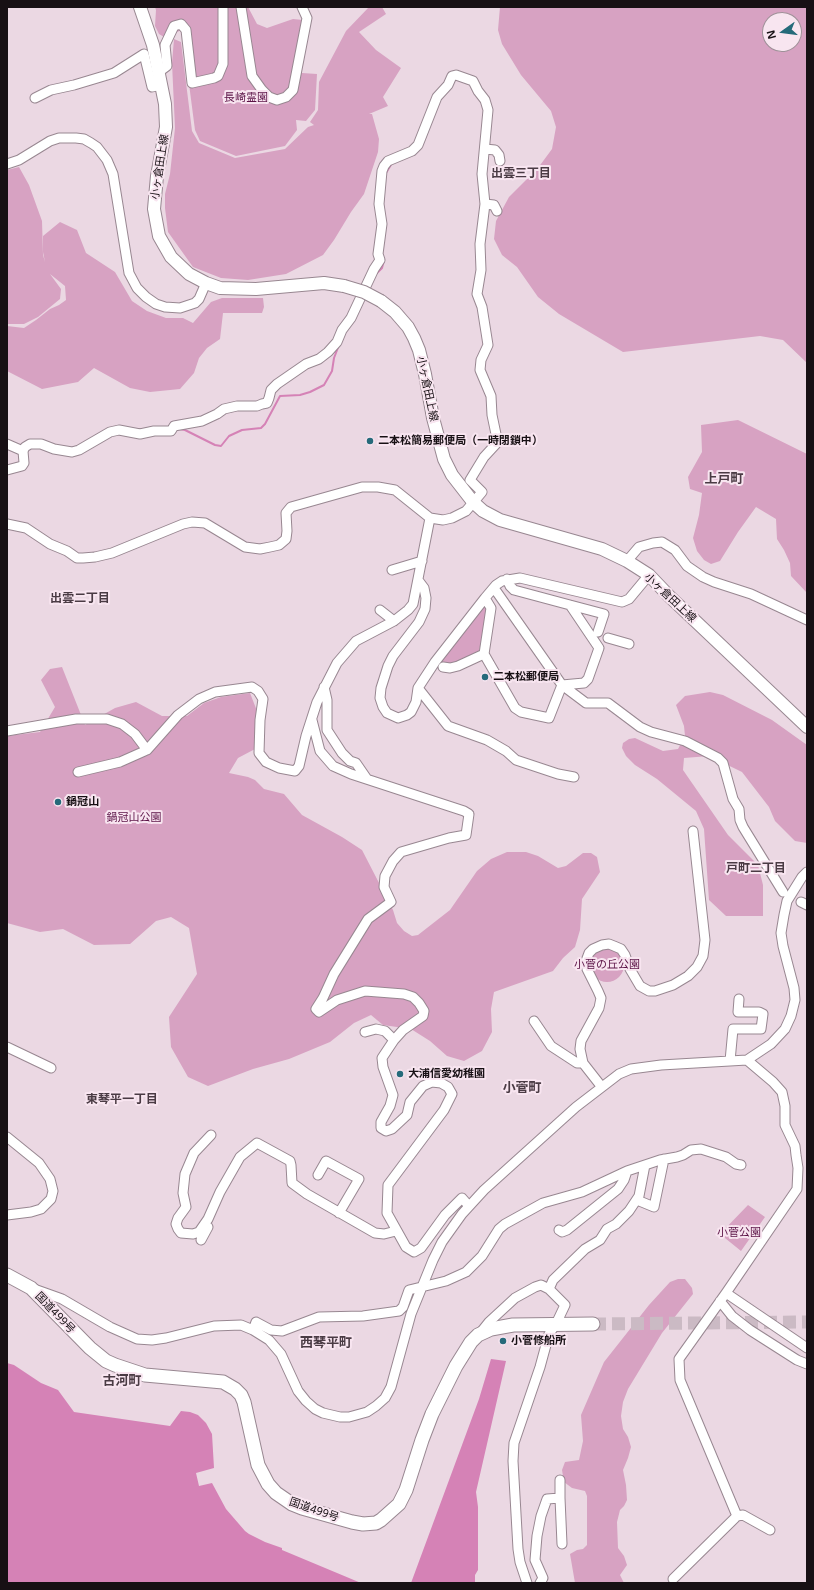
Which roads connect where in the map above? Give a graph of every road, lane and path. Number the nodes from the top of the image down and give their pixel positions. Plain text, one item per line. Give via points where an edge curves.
1 (140, 7) edge
2 (223, 7) edge
3 (241, 7) edge
4 (302, 7) edge
5 (158, 72) junction
6 (161, 85) junction
7 (35, 98) dead end
8 (485, 149) junction
9 (500, 161) dead end
10 (7, 164) edge
11 (485, 204) junction
12 (496, 211) dead end
13 (206, 283) junction
14 (7, 444) edge
15 (23, 451) junction
16 (7, 470) edge
17 (473, 502) junction
18 (430, 518) junction
19 (7, 524) edge
20 (422, 561) junction
21 (627, 561) junction
22 (392, 570) dead end
23 (649, 575) junction
24 (507, 579) junction
25 (418, 580) junction
26 (494, 588) junction
27 (485, 598) junction
28 (570, 605) junction
29 (380, 610) dead end
30 (807, 620) edge
31 (394, 621) junction
32 (598, 632) dead end
33 (608, 638) dead end
34 (629, 644) dead end
35 (484, 654) junction
36 (443, 667) dead end
37 (562, 685) junction
38 (324, 687) junction
39 (418, 688) junction
40 (312, 720) junction
41 (807, 727) edge
42 (7, 731) edge
43 (146, 750) junction
44 (78, 772) dead end
45 (574, 777) dead end
46 (367, 779) junction
47 (693, 831) dead end
48 (807, 872) edge
49 (783, 892) dead end
50 (739, 999) dead end
51 (534, 1021) dead end
52 (366, 1032) dead end
53 (394, 1040) junction
54 (7, 1047) edge
55 (747, 1060) junction
56 (730, 1061) junction
57 (583, 1063) junction
58 (51, 1068) dead end
59 (601, 1086) junction
60 (211, 1135) dead end
61 (9, 1139) edge
62 (664, 1159) junction
63 (644, 1165) junction
64 (741, 1165) dead end
65 (627, 1171) junction
66 (318, 1175) dead end
67 (637, 1200) junction
68 (469, 1206) junction
69 (211, 1210) junction
70 (339, 1213) junction
71 (7, 1215) edge
72 (559, 1230) dead end
73 (396, 1231) junction
74 (201, 1240) dead end
75 (7, 1275) edge
76 (421, 1287) junction
77 (31, 1288) junction
78 (549, 1289) junction
79 (723, 1297) junction
80 (556, 1324) junction
81 (593, 1324) tunnel mouth
82 (253, 1330) junction
83 (478, 1335) junction
84 (807, 1348) edge
85 (807, 1364) edge
86 (560, 1480) dead end
87 (560, 1498) junction
88 (737, 1516) junction
89 (770, 1530) dead end
90 (562, 1544) dead end
91 (673, 1579) dead end
92 (527, 1583) edge
93 (540, 1583) edge

1 - 5 main road, 小ヶ倉田上線 via 153,45
2 - 5 street via 223,64 218,76 192,83 186,30 180,24 174,26 165,45 167,66
3 - 4 street via 252,76 269,97 277,100 286,97 293,90 307,18
5 - 6 main road, 小ヶ倉田上線
6 - 7 street via 152,86 144,54 114,73 51,90
6 - 13 main road, 小ヶ倉田上線 via 166,127 155,191 154,209 159,236 171,257 189,274
8 - 9 street via 495,150
8 - 11 street via 482,174
8 - 15 street via 488,115 485,100 473,81 452,76 448,85 437,96 418,145 412,151 388,161 384,166 379,204 382,224 378,254 380,260 351,318 337,342 319,359 306,364 277,384 271,390 267,403 224,409 202,421 173,428 171,431 140,434 120,430 110,432 72,452 35,443 25,447
10 - 13 street via 59,138 84,139 91,143 107,160 113,174 129,273 137,288 156,304 180,308 199,300
11 - 12 street via 494,205
11 - 17 street via 477,294 488,345 481,360 480,370 491,396 497,439 470,480 482,492
13 - 17 main road, 小ヶ倉田上線, bridge via 220,288 244,289 319,283 344,286 364,292 395,312 404,322 419,350 444,460
14 - 15 street
15 - 16 street via 22,466
17 - 18 street via 466,511 452,518
17 - 21 main road, 小ヶ倉田上線 via 500,520 602,550
18 - 19 street via 395,490 362,488 291,507 287,510 286,539 279,545 256,549 241,545 205,523 192,522 112,554 95,558 77,558 26,528
18 - 20 street
20 - 22 street
20 - 25 street
21 - 23 main road, 小ヶ倉田上線
21 - 30 street via 639,547 662,542 675,550 687,566 703,577 751,594
23 - 24 street via 629,599 622,602 520,578
23 - 41 main road, 小ヶ倉田上線
24 - 26 street
24 - 28 street via 514,590
25 - 31 street via 414,604
25 - 39 street via 424,588 425,610 420,622 388,666 381,688 382,706 393,717 407,715 414,706
26 - 27 street
26 - 37 street
27 - 35 street via 491,608
27 - 39 street
28 - 32 street via 604,614
28 - 37 street via 599,648 588,679 584,683
29 - 31 street
31 - 38 street via 356,641 337,664
33 - 34 street
35 - 36 street via 458,666
35 - 37 street via 515,708 521,712 549,718
37 - 49 street via 586,703 608,703 640,727 685,741 718,758 723,763 743,827
38 - 40 street
38 - 46 street via 328,730 342,753 356,763
39 - 45 street via 448,726 487,740 516,760
40 - 43 street via 299,766 295,771 266,762 260,754 263,700 252,687 215,692 199,699 178,715
40 - 46 street via 320,751 329,763
42 - 43 street via 83,719 107,719 122,724 135,734
43 - 44 street via 120,762
46 - 53 street via 469,814 466,835 401,852 393,861 385,876 384,887 391,902 368,919 316,1009 320,1012 337,1000 365,991 412,997 424,1011 423,1016
47 - 57 street via 705,940 697,967 673,985 648,991 640,986 621,949 609,944 593,949 586,961 587,969 601,998 599,1008 581,1041
48 - 55 street via 788,901 781,933 794,988 791,1016 785,1029 771,1044
50 - 56 street via 738,1012 763,1014 761,1029 733,1029
51 - 57 street via 551,1046 577,1063
52 - 53 street via 376,1029 385,1031
53 - 73 street via 382,1058 382,1067 392,1095 390,1106 381,1122 383,1130 392,1129 407,1115 410,1102 423,1086 432,1082 441,1083 448,1087 452,1094 444,1110 388,1185 387,1213
54 - 58 street
55 - 56 street
55 - 79 street via 782,1092 785,1125 795,1146 797,1184 795,1194
56 - 59 street via 631,1069
57 - 59 street
59 - 68 street
60 - 69 street via 194,1153 185,1174 183,1193 186,1207 178,1218 178,1229 184,1234 199,1232
61 - 71 street via 43,1167 53,1191 51,1199 41,1209
62 - 63 street
62 - 64 street via 701,1149
62 - 67 street via 654,1207
63 - 65 street
63 - 67 street
65 - 72 street via 618,1189 564,1232
65 - 76 street via 582,1192 543,1203 505,1224 482,1256 466,1272 446,1281
66 - 70 street via 326,1160 359,1178
67 - 78 street via 624,1217 607,1229 600,1240 585,1249 553,1280
68 - 73 street via 462,1198 445,1215 421,1248 414,1252 406,1246
68 - 76 street via 442,1242
69 - 70 street via 240,1157 257,1143 290,1161 294,1186
69 - 74 street via 213,1215
70 - 73 street via 375,1233
75 - 77 highway, 国道499号
76 - 82 street via 409,1290 399,1311 319,1318 282,1331 271,1330 256,1322
76 - 82 street via 391,1387 385,1398 376,1406 357,1415 332,1416 315,1409 298,1391 281,1354 269,1340
77 - 82 street via 62,1299 110,1327 137,1339 166,1338 225,1325 241,1325
77 - 83 highway, 国道499号 via 90,1348 115,1365 145,1375 223,1382 235,1389 244,1402 256,1456 268,1484 281,1498 292,1504 352,1522 376,1523 399,1504 432,1414 456,1366
78 - 80 street via 565,1304
78 - 83 street via 541,1285 522,1293
79 - 84 street
79 - 85 street via 732,1316 750,1330
79 - 88 street via 679,1359 680,1380
80 - 81 highway, 国道499号
80 - 83 highway, 国道499号 via 503,1326
80 - 92 street via 549,1334 514,1443 518,1549
86 - 87 street
87 - 90 street
87 - 93 street via 547,1499 541,1516 535,1555 543,1578
88 - 89 street via 743,1515
88 - 91 street

